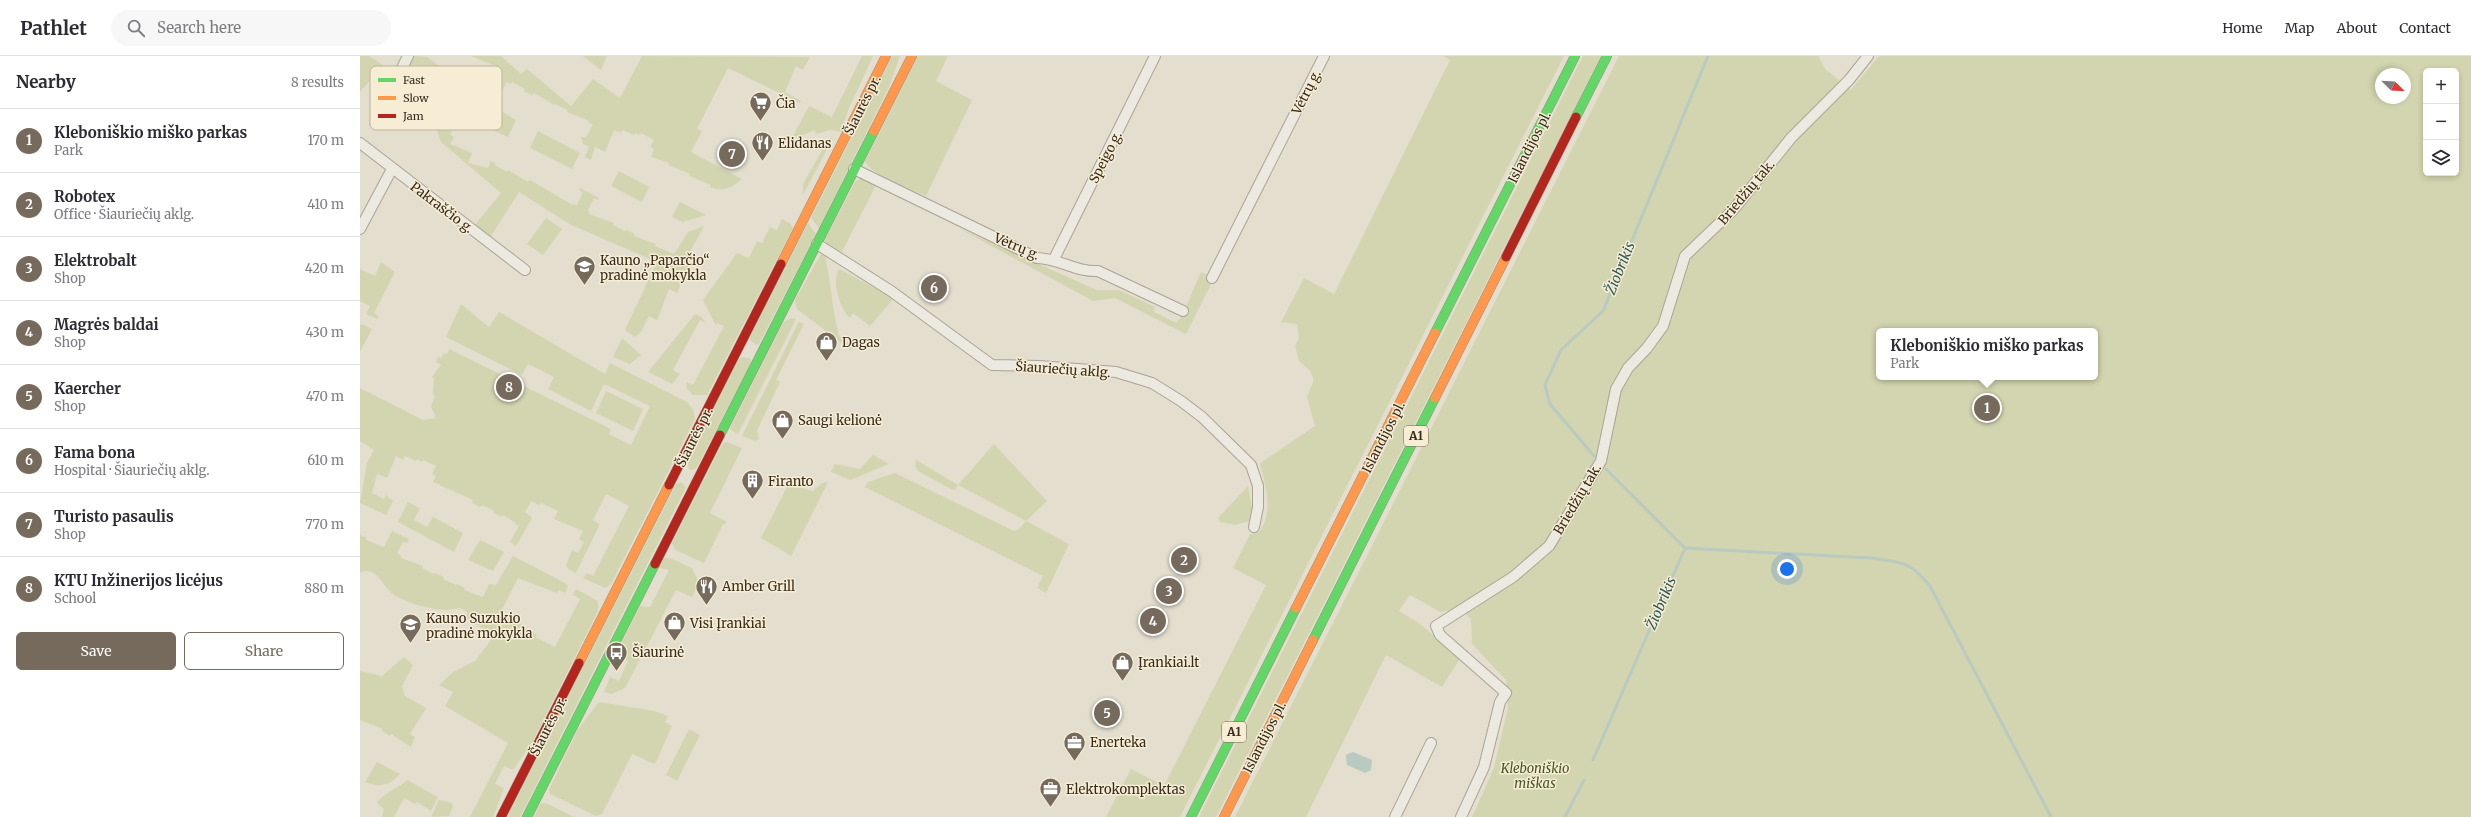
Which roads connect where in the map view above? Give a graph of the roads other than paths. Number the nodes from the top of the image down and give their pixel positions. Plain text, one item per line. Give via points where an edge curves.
1 (408, 56) edge
2 (886, 56) edge
3 (912, 56) edge
4 (1155, 56) edge
5 (1324, 56) edge
6 (1575, 56) edge
7 (1607, 56) edge
8 (1868, 56) edge
9 (403, 66) edge
10 (360, 143) edge
11 (392, 169) junction
12 (854, 169) junction
13 (360, 229) edge
14 (817, 244) junction
15 (1054, 258) junction
16 (525, 270) dead end
17 (1212, 278) dead end
18 (1183, 311) dead end
19 (751, 350) junction
20 (686, 478) junction
21 (1254, 527) dead end
22 (1431, 743) dead end
23 (501, 817) edge
24 (527, 817) edge
25 (1191, 817) edge
26 (1224, 817) edge
27 (1395, 817) edge
28 (1461, 817) edge

1 - 9 street
2 - 19 main road, Šiaurės pr.
3 - 12 main road, Šiaurės pr.
4 - 15 street, Speigo g.
5 - 17 street, Vėtrų g.
6 - 25 main road, Islandijos pl. / A1
7 - 26 main road, Islandijos pl. / A1
8 - 28 street, Briedžių tak. via 1792,138 1734,209 1685,256 1663,326 1628,368 1616,389 1601,461 1549,546 1513,577 1436,626 1440,635 1506,693 1500,702 1484,768
10 - 11 street, Pakraščio g.
11 - 13 street
11 - 16 street, Pakraščio g.
12 - 14 main road, Šiaurės pr.
12 - 15 street, Vėtrų g. via 1037,258
14 - 19 main road, Šiaurės pr.
14 - 21 street, Šiauriečių aklg. via 891,292 992,365 1046,366 1116,372 1152,383 1181,401 1202,417 1251,465 1258,486 1258,507
15 - 18 street, Vėtrų g. via 1084,272 1098,271
19 - 20 main road, Šiaurės pr.
19 - 20 main road, Šiaurės pr.
20 - 23 main road, Šiaurės pr.
20 - 24 main road, Šiaurės pr.
22 - 27 street

